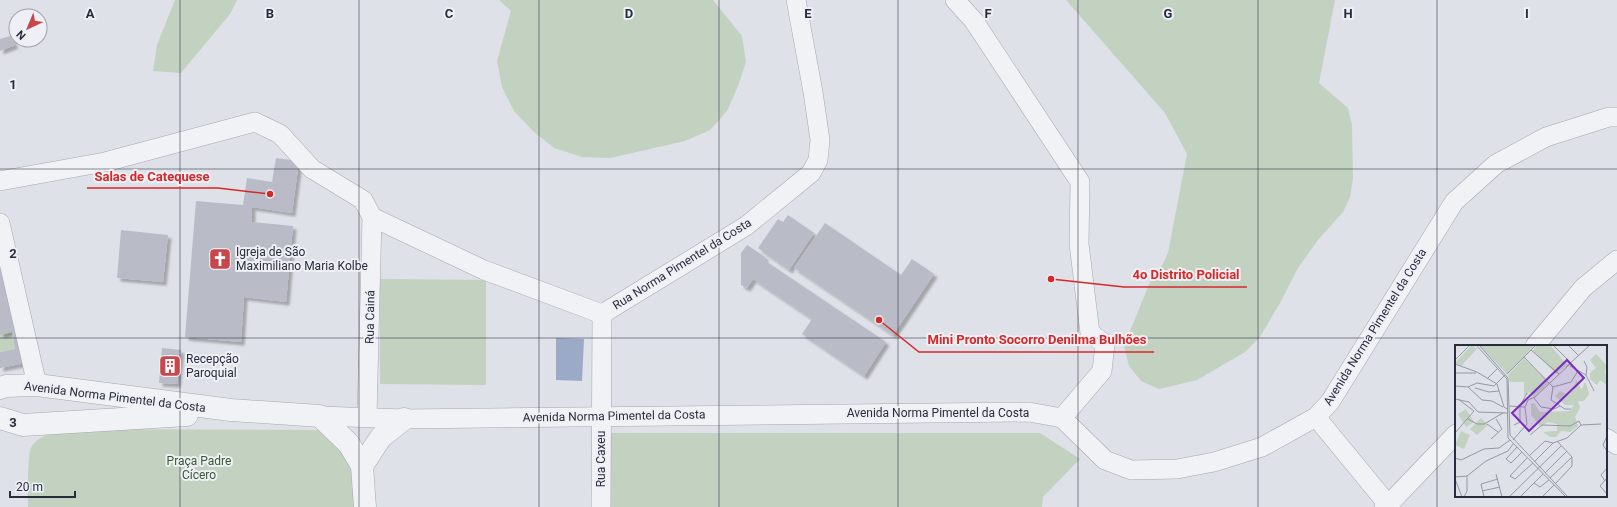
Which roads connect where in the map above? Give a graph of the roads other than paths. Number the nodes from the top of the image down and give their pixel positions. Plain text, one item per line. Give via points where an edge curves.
1 (796, 0) edge
2 (955, 0) edge
3 (1617, 117) edge
4 (0, 181) edge
5 (372, 217) junction
6 (0, 223) edge
7 (1617, 260) edge
8 (602, 314) junction
9 (1536, 345) edge
10 (37, 385) junction
11 (0, 388) edge
12 (231, 410) junction
13 (320, 416) junction
14 (600, 416) junction
15 (367, 417) junction
16 (1316, 417) junction
17 (0, 418) edge
18 (1062, 418) junction
19 (404, 419) junction
20 (1455, 435) edge
21 (1607, 439) edge
22 (1617, 445) edge
23 (362, 466) junction
24 (1388, 506) edge
25 (365, 507) edge
26 (601, 507) edge

1 - 8 street, Rua Norma Pimentel da Costa via 820,140 818,160 811,174 746,226
2 - 18 street via 974,21 1080,182 1079,244 1090,333 1105,344 1102,371
3 - 16 street, Avenida Norma Pimentel da Costa via 1609,117 1546,137 1496,164 1454,202 1330,402
4 - 5 street via 105,162 255,122 280,134 312,169 363,200
5 - 8 street via 484,270
5 - 15 street, Rua Cainá
6 - 10 street
7 - 9 street via 1583,288
8 - 14 street, Rua Caxeu
10 - 11 street, Avenida Norma Pimentel da Costa
10 - 12 street, Avenida Norma Pimentel da Costa
12 - 13 street, Avenida Norma Pimentel da Costa
12 - 17 street, Avenida Norma Pimentel da Costa via 23,425
13 - 15 street, Avenida Norma Pimentel da Costa
13 - 23 street via 349,444
14 - 18 street, Avenida Norma Pimentel da Costa via 1029,412
14 - 19 street, Avenida Norma Pimentel da Costa
14 - 26 street, Rua Caxeu
15 - 19 street, Avenida Norma Pimentel da Costa
16 - 18 street, Avenida Norma Pimentel da Costa via 1262,448 1214,462 1177,469 1131,470 1105,460
16 - 24 street
19 - 23 street via 382,438
20 - 24 street
21 - 22 street
23 - 25 street

